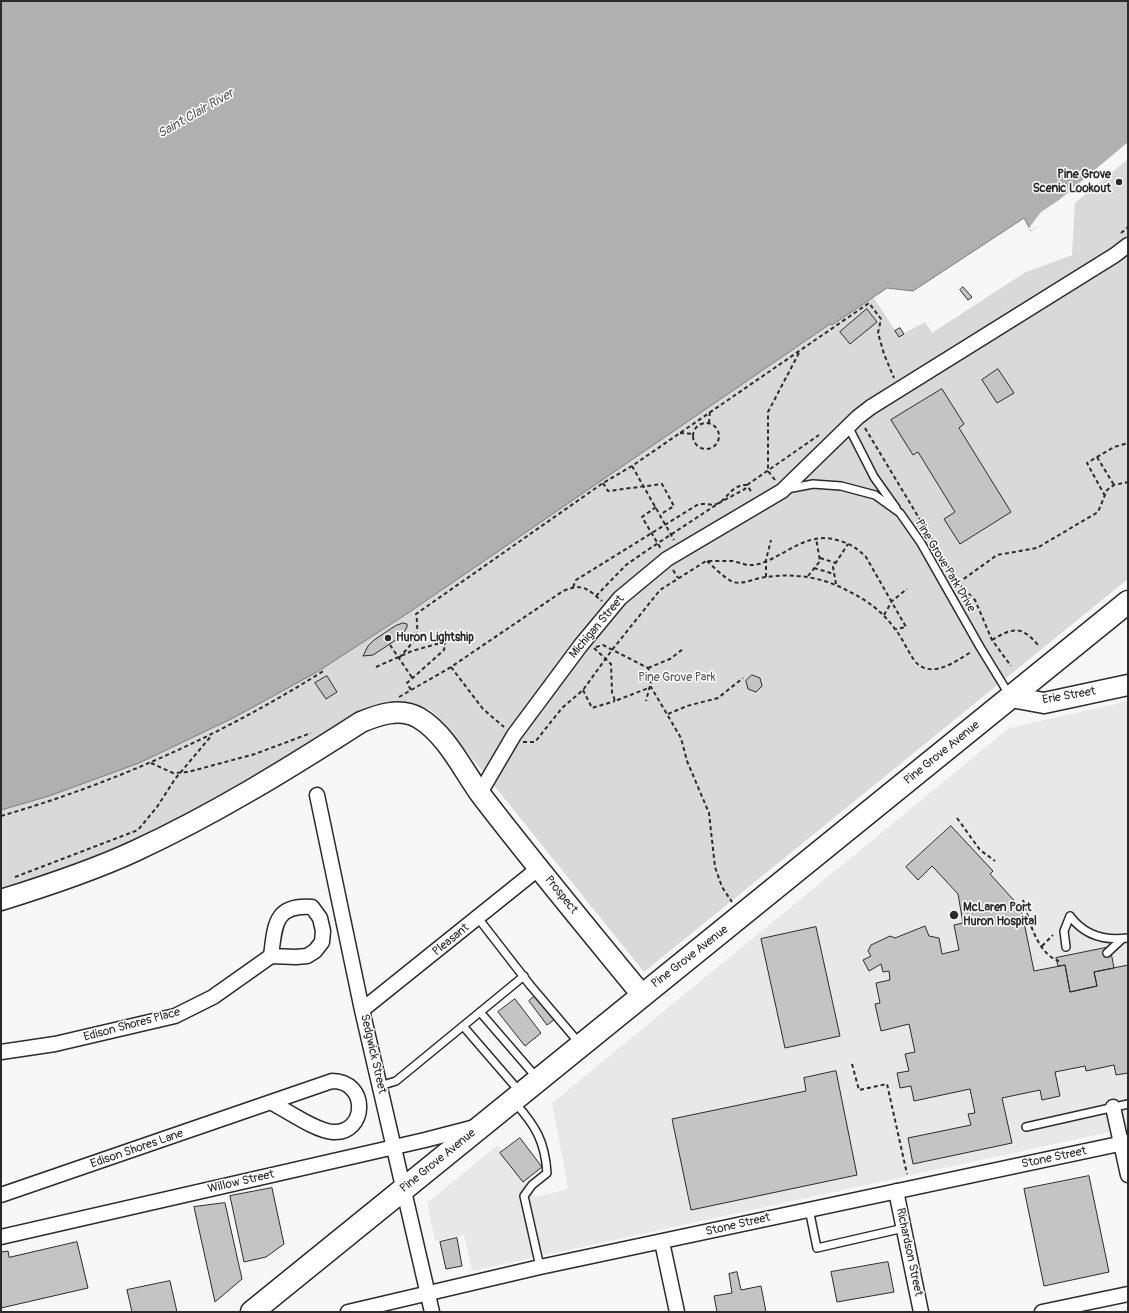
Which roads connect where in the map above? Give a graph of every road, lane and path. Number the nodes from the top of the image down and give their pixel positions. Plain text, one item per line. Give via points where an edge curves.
1 (1128, 245) edge
2 (800, 350) junction
3 (900, 389) junction
4 (710, 411) junction
5 (858, 416) junction
6 (709, 423) junction
7 (848, 426) junction
8 (679, 433) junction
9 (693, 434) junction
10 (1128, 444) edge
11 (1097, 456) junction
12 (632, 466) junction
13 (1128, 482) edge
14 (603, 483) junction
15 (1114, 485) junction
16 (644, 486) junction
17 (782, 491) junction
18 (1105, 496) junction
19 (759, 504) junction
20 (656, 507) junction
21 (900, 513) junction
22 (660, 514) junction
23 (666, 524) junction
24 (652, 533) junction
25 (816, 538) junction
26 (771, 540) dead end
27 (658, 543) dead end
28 (848, 544) junction
29 (680, 551) junction
30 (819, 558) junction
31 (766, 560) junction
32 (706, 561) junction
33 (836, 563) junction
34 (814, 568) junction
35 (834, 574) junction
36 (808, 576) junction
37 (766, 577) junction
38 (958, 583) junction
39 (836, 584) junction
40 (573, 587) junction
41 (907, 589) dead end
42 (596, 596) dead end
43 (892, 601) junction
44 (1128, 602) edge
45 (884, 615) junction
46 (896, 629) junction
47 (992, 640) junction
48 (390, 645) dead end
49 (1038, 645) dead end
50 (588, 646) junction
51 (683, 649) dead end
52 (612, 650) junction
53 (971, 652) dead end
54 (399, 658) junction
55 (607, 659) junction
56 (1011, 666) dead end
57 (376, 667) dead end
58 (451, 667) junction
59 (648, 668) junction
60 (325, 670) dead end
61 (743, 678) dead end
62 (413, 679) junction
63 (1128, 685) edge
64 (651, 687) junction
65 (411, 690) junction
66 (583, 690) junction
67 (1011, 698) junction
68 (615, 701) junction
69 (646, 701) dead end
70 (398, 705) junction
71 (667, 714) junction
72 (315, 732) dead end
73 (212, 734) junction
74 (514, 735) junction
75 (151, 763) junction
76 (180, 773) junction
77 (480, 793) junction
78 (317, 795) dead end
79 (1, 816) edge
80 (957, 818) dead end
81 (994, 861) dead end
82 (539, 868) junction
83 (13, 878) dead end
84 (1, 900) edge
85 (1023, 900) dead end
86 (742, 916) junction
87 (478, 918) junction
88 (1053, 935) dead end
89 (1125, 939) edge
90 (1042, 946) junction
91 (1066, 947) dead end
92 (1108, 953) dead end
93 (271, 956) dead end
94 (1059, 961) dead end
95 (524, 976) junction
96 (642, 995) junction
97 (362, 1010) junction
98 (480, 1012) junction
99 (463, 1026) junction
100 (581, 1045) junction
101 (1, 1052) edge
102 (852, 1064) dead end
103 (538, 1080) junction
104 (380, 1086) junction
105 (517, 1097) junction
106 (272, 1103) junction
107 (1128, 1104) edge
108 (1113, 1107) junction
109 (481, 1126) junction
110 (1026, 1127) dead end
111 (1125, 1143) edge
112 (392, 1147) junction
113 (907, 1174) dead end
114 (1128, 1175) edge
115 (404, 1189) junction
116 (896, 1192) junction
117 (1, 1195) edge
118 (809, 1210) junction
119 (904, 1228) junction
120 (1, 1237) edge
121 (662, 1242) junction
122 (540, 1267) junction
123 (428, 1294) junction
124 (1128, 1294) edge
125 (252, 1312) edge
126 (348, 1312) edge
127 (432, 1312) edge
128 (677, 1312) edge
129 (921, 1312) edge
130 (1042, 1312) edge

1 - 3 street, Michigan Street
2 - 3 path via 869,304 881,319 878,333 884,354
2 - 4 path
2 - 17 path via 768,412 768,472
3 - 5 street, Michigan Street
4 - 6 path
4 - 8 path
5 - 7 street, Michigan Street
5 - 38 path
6 - 9 path via 700,424
6 - 9 path via 716,428 719,436 713,447 701,448 694,443
7 - 17 street, Michigan Street
7 - 21 lane via 874,477
8 - 9 path
8 - 12 path
10 - 11 path via 1119,444
11 - 15 path
11 - 18 path via 1087,462
12 - 14 path
12 - 16 path
13 - 15 path
14 - 16 path via 608,491
14 - 54 path via 416,614 418,628 415,641
15 - 18 path via 1107,490
16 - 20 path
16 - 22 path via 662,484 665,489 674,506
17 - 19 street, Michigan Street
17 - 21 lane, Pine Grove Park Drive via 813,484 842,486 875,495
18 - 38 path via 1098,512 1037,548 997,555
19 - 23 path via 747,485 742,485 719,503 702,503
19 - 29 street, Michigan Street
20 - 22 path
20 - 24 path via 642,517
21 - 67 lane, Pine Grove Park Drive via 921,543
22 - 23 path
23 - 24 path
23 - 29 path
24 - 27 path
24 - 40 path via 576,580
25 - 28 path via 834,539
25 - 30 path
25 - 31 path via 804,541
26 - 31 path
28 - 33 path
28 - 43 path via 866,557
29 - 50 street, Michigan Street via 620,598
30 - 33 path
30 - 34 path via 820,561
31 - 32 path via 754,565 733,561
31 - 37 path
32 - 37 path via 731,581 744,582
32 - 52 path via 660,590
33 - 35 path
34 - 35 path
34 - 36 path
35 - 39 path
36 - 37 path
36 - 39 path
38 - 47 path via 975,600
39 - 45 path via 867,601
40 - 42 path via 584,587
40 - 58 path
41 - 43 path
43 - 45 path
43 - 46 path via 906,627
44 - 67 main road, Pine Grove Avenue
45 - 46 path
46 - 53 path via 914,660 926,668 944,667
47 - 49 path via 1006,632 1018,630 1029,635
47 - 56 path
48 - 54 path
50 - 52 path via 603,645
50 - 55 path
50 - 74 street, Michigan Street
51 - 59 path
52 - 55 path
52 - 59 path
54 - 57 path
54 - 62 path
54 - 62 path via 412,651 444,644 444,650
55 - 66 path
55 - 68 path via 610,664
58 - 65 path
58 - 74 path via 483,709
59 - 64 path via 652,678
60 - 73 path via 277,700
61 - 71 path via 718,698
62 - 65 path via 407,683
63 - 67 street, Erie Street via 1044,703
64 - 68 path
64 - 69 path
64 - 71 path
65 - 70 path
66 - 68 path via 592,708
66 - 74 path via 562,708 535,742 525,744
67 - 86 main road, Pine Grove Avenue
70 - 77 street, Prospect via 431,728 455,755
70 - 84 street via 360,722 228,804 141,848 79,874
71 - 86 path via 681,738 687,761 709,813 718,878
72 - 76 path via 255,754
73 - 75 path
73 - 76 path
74 - 77 street, Michigan Street
75 - 76 path via 173,773
75 - 79 path via 52,801
76 - 83 path via 138,830
77 - 82 street, Prospect
78 - 97 street, Sedgwick Street
80 - 81 path via 980,850
82 - 87 street, Pleasant
82 - 96 street, Prospect
85 - 90 path via 1033,935
86 - 96 main road, Pine Grove Avenue
87 - 95 lane
87 - 97 street, Pleasant
88 - 90 path
89 - 91 lane via 1100,937 1088,933 1077,926 1070,916 1064,931
89 - 92 lane
90 - 94 path via 1053,959
93 - 101 street, Edison Shores Place via 213,997 175,1016 55,1044
95 - 98 lane
95 - 100 lane
96 - 100 main road, Pine Grove Avenue
97 - 104 street, Sedgwick Street
98 - 99 lane
98 - 103 lane
99 - 104 lane via 396,1081
99 - 105 lane
100 - 103 main road, Pine Grove Avenue
102 - 113 path via 859,1090 887,1084
103 - 105 main road, Pine Grove Avenue
104 - 112 street, Sedgwick Street
105 - 109 main road, Pine Grove Avenue
105 - 122 lane via 533,1123 546,1154 547,1174 532,1185 524,1196
106 - 106 street, Edison Shores Lane via 333,1132 351,1127 358,1119 355,1092 349,1084 340,1081 332,1081
106 - 117 street, Edison Shores Lane
107 - 108 lane
108 - 110 lane
108 - 111 street
109 - 112 street, Willow Street
109 - 115 main road, Pine Grove Avenue
111 - 114 street
111 - 116 street, Stone Street
112 - 115 street, Sedgwick Street
112 - 120 street, Willow Street
115 - 123 street, Sedgwick Street
115 - 125 main road, Pine Grove Avenue
116 - 118 street, Stone Street
116 - 119 street, Richardson Street
118 - 119 lane via 817,1248
118 - 121 street, Stone Street
119 - 129 street, Richardson Street
121 - 122 street, Stone Street
121 - 128 street
122 - 123 street, Stone Street
123 - 126 street, Stone Street
123 - 127 street, Sedgwick Street
124 - 130 street

